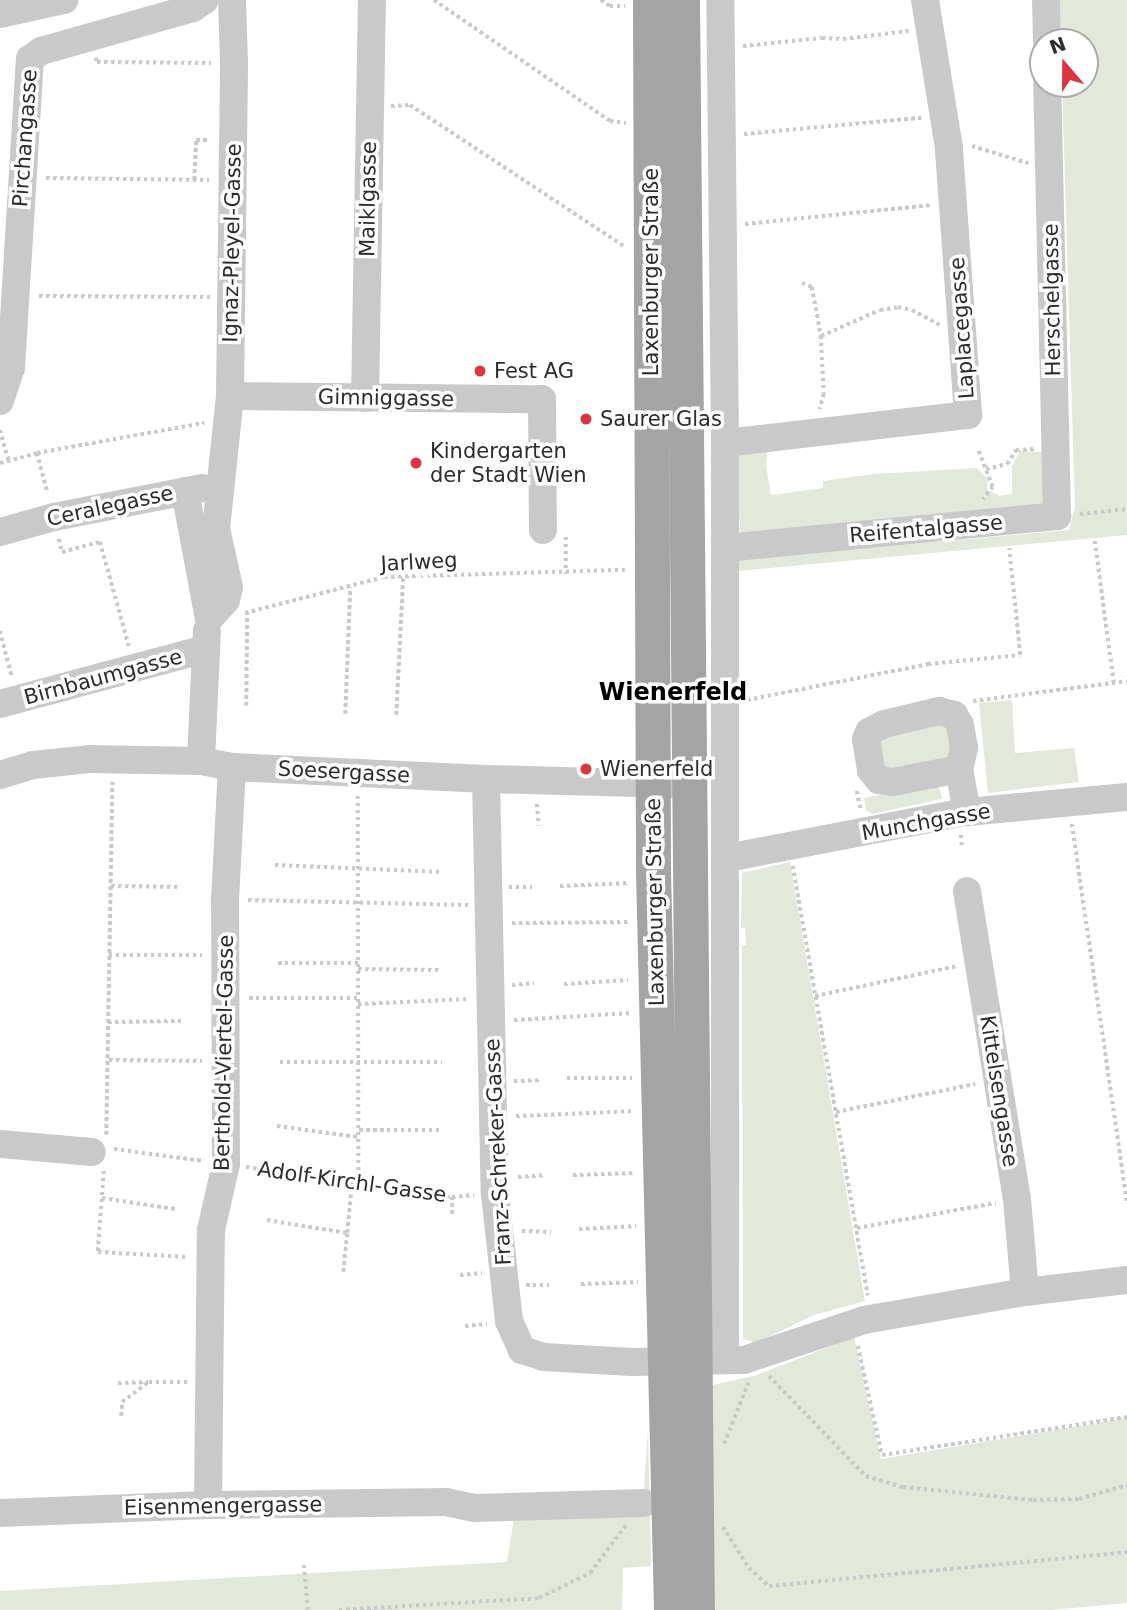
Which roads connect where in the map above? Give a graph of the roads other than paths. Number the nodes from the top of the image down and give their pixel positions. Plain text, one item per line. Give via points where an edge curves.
1 (64, 0) edge
2 (205, 0) edge
3 (232, 0) edge
4 (372, 0) edge
5 (682, 0) edge
6 (719, 0) edge
7 (925, 0) edge
8 (1046, 0) edge
9 (641, 3) edge
10 (0, 14) edge
11 (1046, 28) edge
12 (1047, 98) edge
13 (365, 398) junction
14 (0, 401) edge
15 (229, 407) junction
16 (725, 443) junction
17 (222, 485) junction
18 (185, 491) junction
19 (1057, 516) joint
20 (543, 530) dead end
21 (0, 532) edge
22 (724, 548) junction
23 (209, 619) junction
24 (205, 649) junction
25 (9, 702) edge
26 (201, 761) junction
27 (232, 767) junction
28 (959, 769) junction
29 (0, 775) edge
30 (486, 779) junction
31 (652, 784) junction
32 (690, 784) junction
33 (1127, 797) edge
34 (967, 812) junction
35 (727, 858) junction
36 (967, 891) dead end
37 (0, 1144) edge
38 (99, 1150) road end
39 (1127, 1279) edge
40 (1025, 1292) junction
41 (678, 1363) junction
42 (680, 1425) junction
43 (644, 1503) road end
44 (208, 1505) junction
45 (0, 1513) edge
46 (671, 1610) edge
47 (697, 1610) edge

1 - 10 street
2 - 14 street, Pirchangasse via 193,8 41,51 30,59 11,368
3 - 15 street, Ignaz-Pleyel-Gasse
4 - 13 street, Maiklgasse
5 - 32 main road, Laxenburger Straße
6 - 16 street
7 - 16 street, Laplacegasse via 949,148 968,415
8 - 11 street
9 - 31 main road, Laxenburger Straße
12 - 19 street, Herschelgasse
13 - 15 street, Gimniggasse
13 - 20 street, Gimniggasse via 542,399
15 - 17 street, Ignaz-Pleyel-Gasse
16 - 22 street
17 - 18 street, Ceralegasse
17 - 23 street, Ignaz-Pleyel-Gasse via 216,529 229,587 226,600
18 - 21 street, Ceralegasse
18 - 23 street
19 - 22 street, Reifentalgasse
22 - 35 street
23 - 24 street
24 - 25 street, Birnbaumgasse
24 - 26 street
26 - 27 street, Soesergasse
26 - 29 street, Soesergasse via 33,765
27 - 30 street, Soesergasse
27 - 44 street, Berthold-Viertel-Gasse via 225,900 226,1164 211,1230
28 - 28 street via 964,748 954,715 939,711 880,725 869,732 866,748 874,776 886,782
28 - 34 street
30 - 31 street, Soesergasse
30 - 41 street, Franz-Schreker-Gasse via 495,1194 509,1321 522,1350 543,1357
31 - 32 street, Soesergasse
31 - 41 main road, Laxenburger Straße
32 - 41 main road, Laxenburger Straße
33 - 34 street, Munchgasse
34 - 35 street, Munchgasse
35 - 41 street via 725,1342
36 - 40 street, Kittelsengasse via 1017,1199
37 - 38 street
39 - 40 street
40 - 41 street via 864,1327 762,1360
41 - 42 main road, Laxenburger Straße
42 - 46 main road
42 - 47 main road
43 - 44 street, Eisenmengergasse via 475,1508 446,1502
44 - 45 street, Eisenmengergasse

